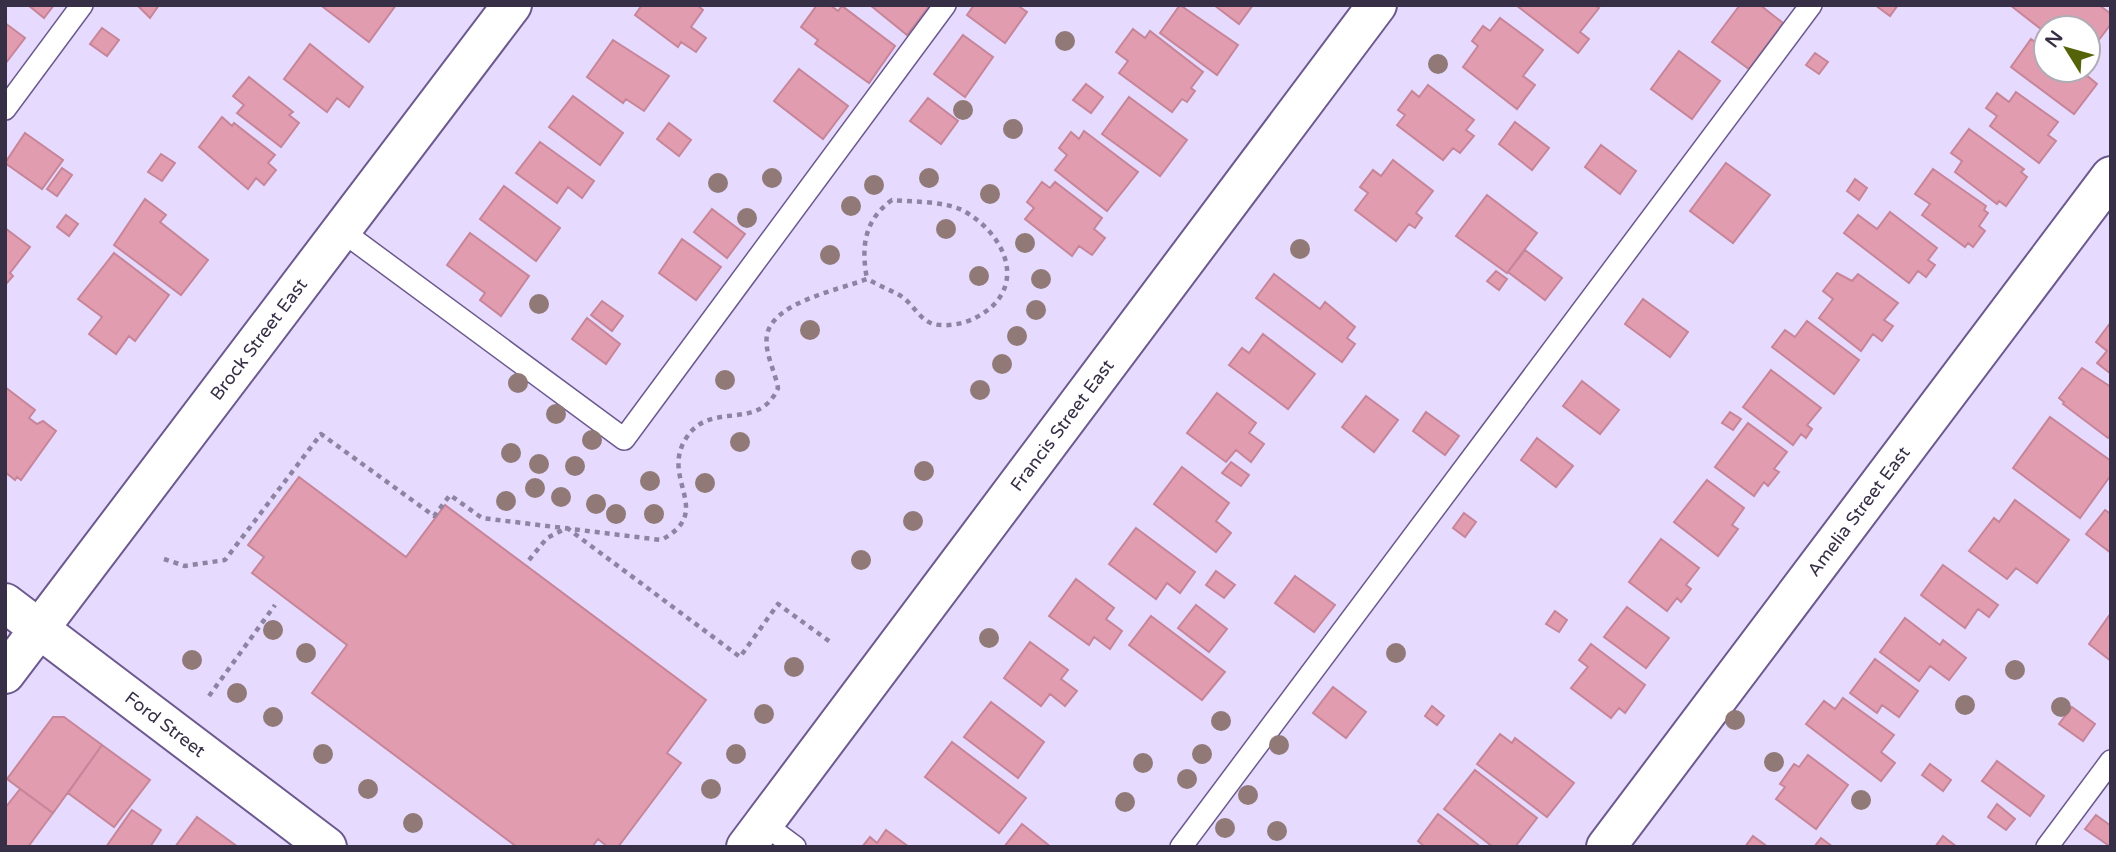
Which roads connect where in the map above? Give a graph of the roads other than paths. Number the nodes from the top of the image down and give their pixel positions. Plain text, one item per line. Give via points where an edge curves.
1 (82, 5) edge
2 (512, 5) edge
3 (945, 5) edge
4 (1377, 5) edge
5 (1811, 5) edge
6 (5, 109) edge
7 (2111, 176) edge
8 (342, 230) junction
9 (5, 603) edge
10 (39, 629) junction
11 (5, 674) edge
12 (2111, 761) edge
13 (755, 835) edge
14 (327, 847) edge
15 (795, 847) edge
16 (1181, 847) edge
17 (1606, 847) edge
18 (2047, 847) edge

1 - 6 lane
2 - 8 street, Brock Street East
3 - 8 lane via 624,439
4 - 13 street, Francis Street East
5 - 16 lane
7 - 17 street, Amelia Street East
8 - 10 street, Brock Street East
9 - 10 street, Ford Street
10 - 11 street, Brock Street East
10 - 14 street, Ford Street
12 - 18 lane
13 - 15 lane

